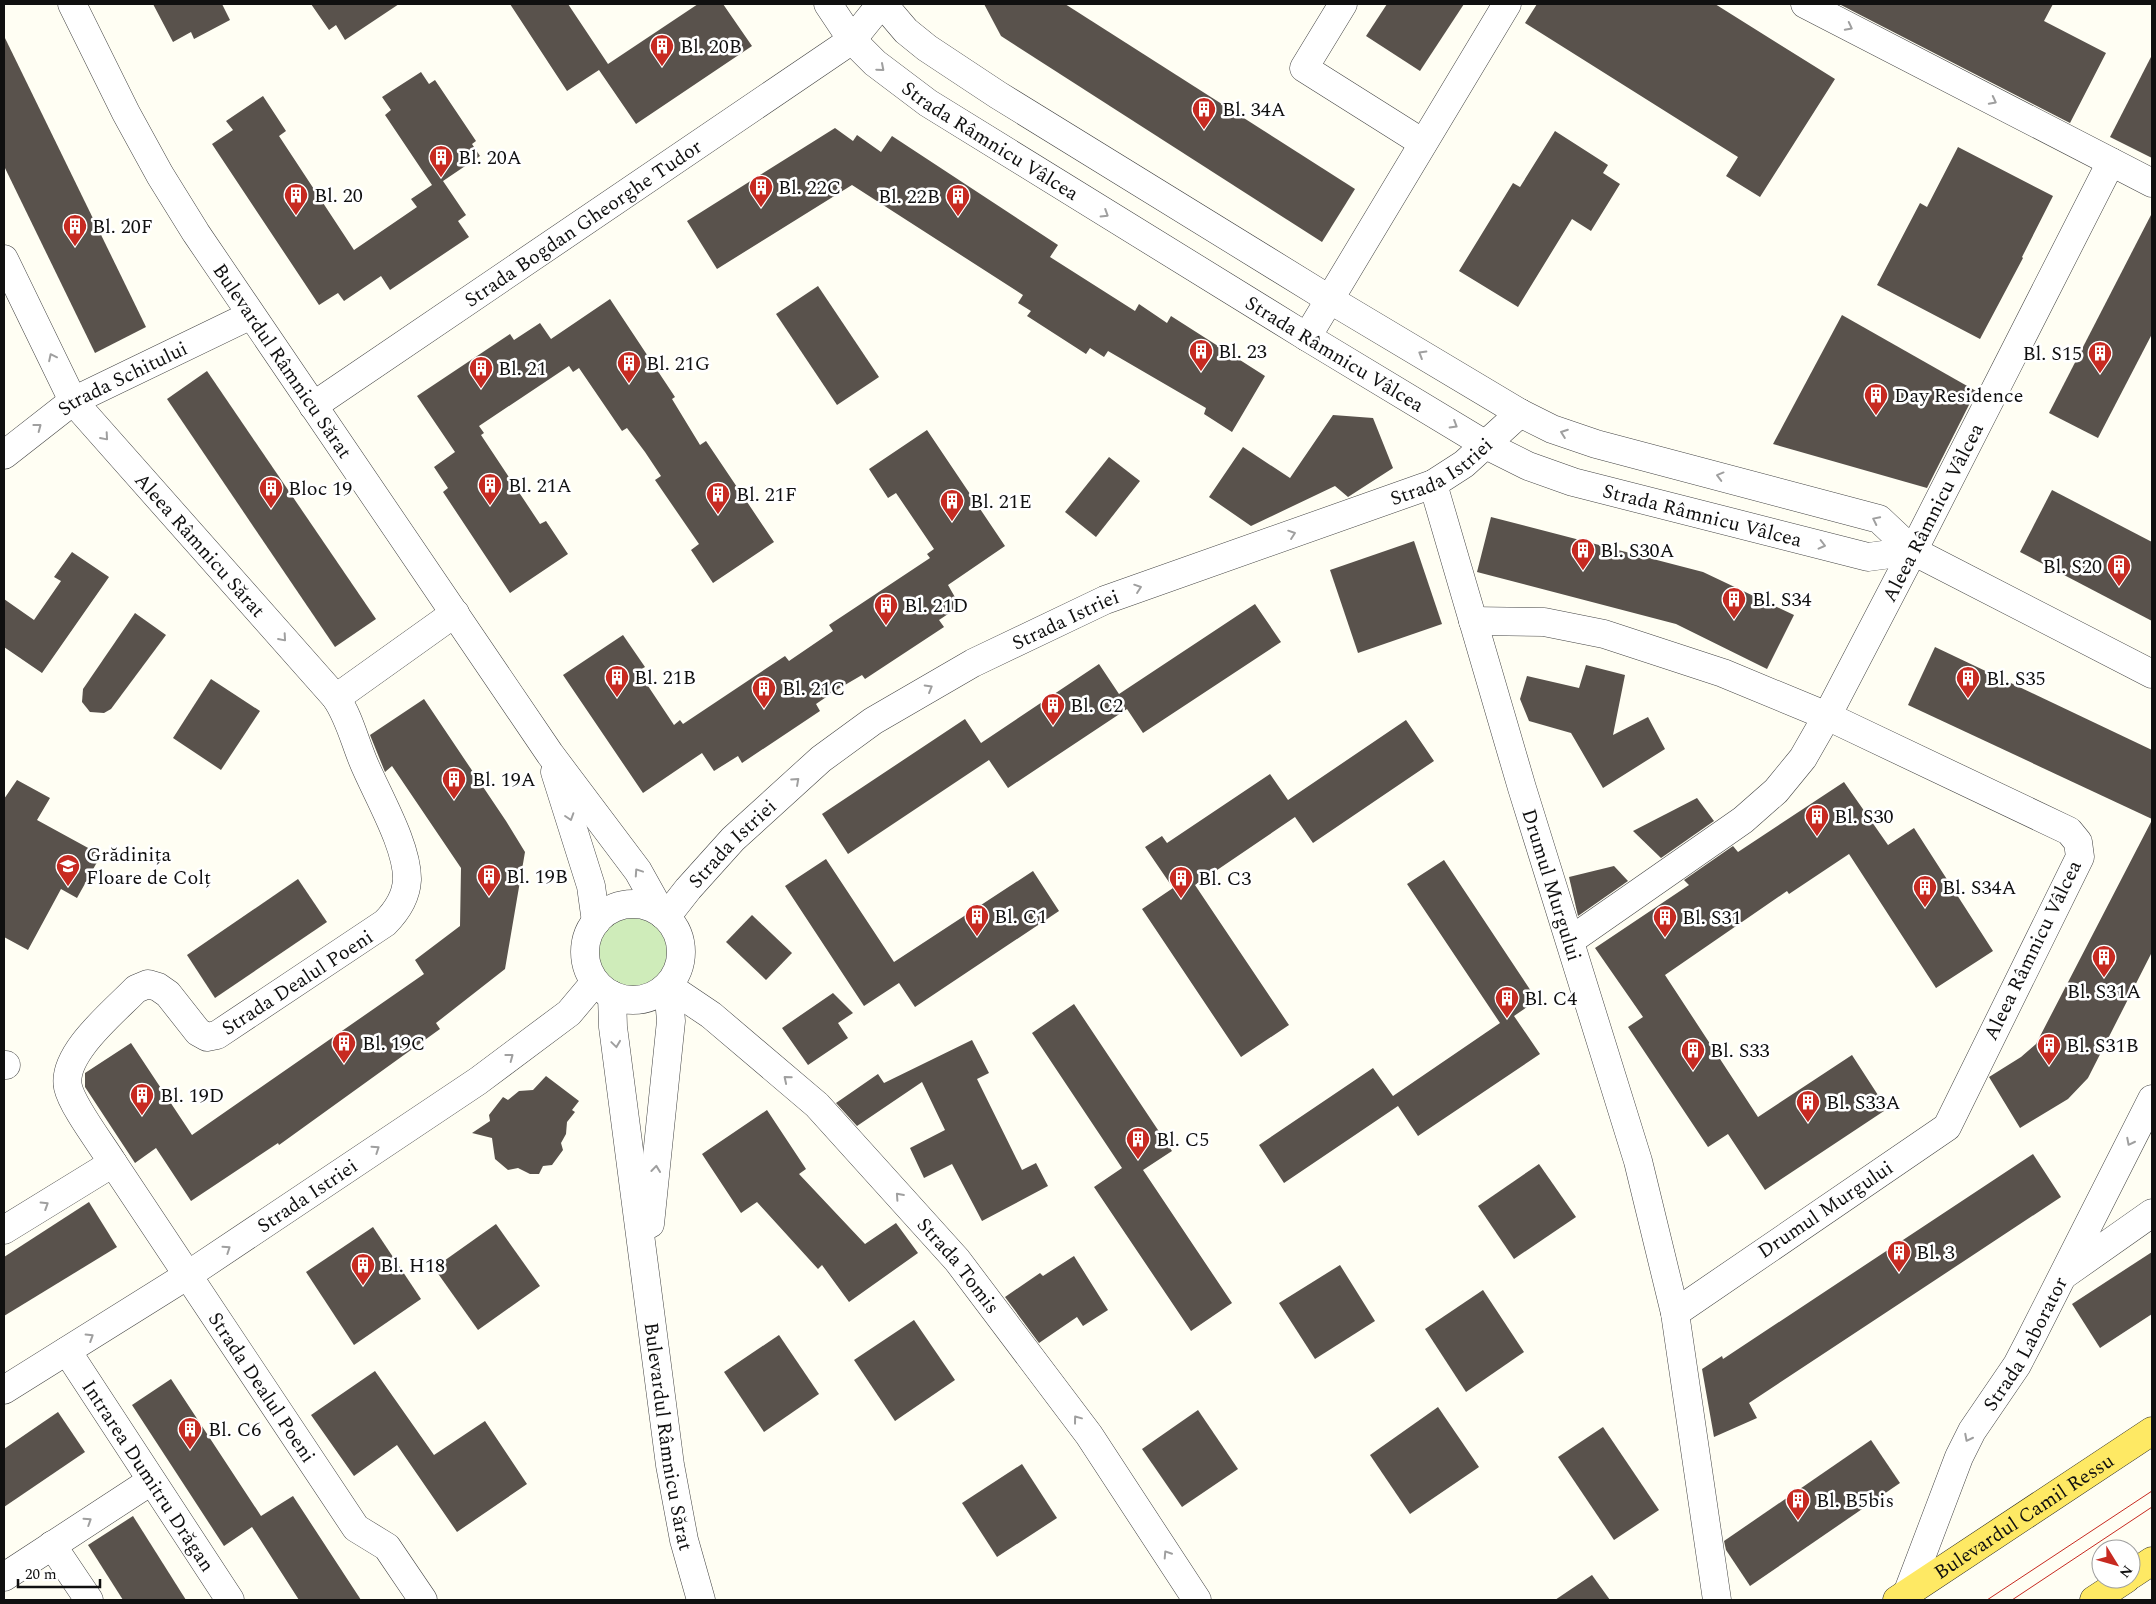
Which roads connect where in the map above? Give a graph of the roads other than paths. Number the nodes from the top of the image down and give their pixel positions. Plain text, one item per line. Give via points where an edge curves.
1 (72, 4) edge
2 (828, 4) edge
3 (882, 4) edge
4 (1343, 4) edge
5 (1507, 4) edge
6 (1805, 4) edge
7 (852, 40) junction
8 (1423, 143) junction
9 (2111, 162) junction
10 (2152, 183) edge
11 (4, 259) edge
12 (1329, 299) junction
13 (251, 315) junction
14 (1307, 337) junction
15 (73, 401) junction
16 (313, 406) junction
17 (1520, 413) junction
18 (1486, 445) junction
19 (7, 451) edge
20 (1433, 484) junction
21 (1913, 551) junction
22 (455, 613) junction
23 (1473, 621) junction
24 (2152, 674) edge
25 (336, 698) junction
26 (1827, 716) junction
27 (550, 754) junction
28 (664, 916) junction
29 (596, 922) junction
30 (1571, 940) junction
31 (668, 986) junction
32 (604, 988) junction
33 (1961, 1094) joint
34 (2152, 1099) edge
35 (113, 1163) junction
36 (2152, 1213) edge
37 (4, 1230) edge
38 (646, 1270) junction
39 (188, 1276) junction
40 (2060, 1278) junction
41 (1675, 1313) junction
42 (67, 1351) junction
43 (4, 1390) edge
44 (2152, 1431) edge
45 (151, 1480) junction
46 (52, 1545) junction
47 (2152, 1561) edge
48 (2141, 1568) edge
49 (4, 1577) edge
50 (2111, 1589) edge
51 (1902, 1597) edge
52 (1192, 1599) edge
53 (90, 1600) edge
54 (230, 1600) edge
55 (423, 1600) edge
56 (701, 1600) edge
57 (1717, 1600) edge
58 (2094, 1600) edge

1 - 13 street, Bulevardul Râmnicu Sărat via 160,175
2 - 7 street, Strada Râmnicu Vâlcea
3 - 7 street, Strada Bogdan Gheorghe Tudor
3 - 12 street, Strada Râmnicu Vâlcea via 906,31 955,68
4 - 8 street via 1304,68
5 - 8 street
6 -> 9 street
7 -> 14 street, Strada Râmnicu Vâlcea via 888,74 928,104
7 - 16 street, Strada Bogdan Gheorghe Tudor
8 - 12 street
9 - 10 street
9 - 21 street, Aleea Râmnicu Vâlcea
15 -> 11 street, Aleea Râmnicu Sărat
12 - 14 street
17 -> 12 street, Strada Râmnicu Vâlcea
13 - 15 street, Strada Schitului
13 - 16 street, Bulevardul Râmnicu Sărat
14 -> 18 street, Strada Râmnicu Vâlcea
19 -> 15 street, Strada Schitului
15 -> 25 street, Aleea Râmnicu Sărat
16 - 22 street, Bulevardul Râmnicu Sărat
17 - 18 street, Strada Istriei
21 -> 17 street, Strada Râmnicu Vâlcea via 1879,519 1596,444
18 - 20 street, Strada Istriei
18 -> 21 street, Strada Râmnicu Vâlcea via 1528,466 1573,482 1868,556
20 - 23 street, Drumul Murgului
28 -> 20 street, Strada Istriei via 733,840 820,758 872,721 973,663 1105,600
21 - 24 street, Strada Râmnicu Vâlcea
21 - 26 street, Aleea Râmnicu Vâlcea
22 - 25 street
22 - 27 street, Bulevardul Râmnicu Sărat
23 - 26 street via 1544,622 1604,634 1723,673
23 - 30 street, Drumul Murgului
25 - 35 street, Strada Dealul Poeni via 350,722 362,759 400,847 407,879 401,903 385,923 217,1035 208,1037 198,1032 168,994 158,987 148,984 136,989 76,1052 67,1075 68,1088
26 - 30 street, Aleea Râmnicu Vâlcea via 1803,758 1776,791 1743,820
26 - 33 street, Aleea Râmnicu Vâlcea via 2069,831 2078,842 2080,857
28 -> 27 street, Bulevardul Râmnicu Sărat via 638,871
27 -> 29 street, Bulevardul Râmnicu Sărat via 590,886
28 - 29 street via 649,907 635,904 620,906
28 - 31 street via 677,933 681,951 678,970
29 - 32 street via 587,939 587,966
30 - 41 street, Drumul Murgului via 1638,1160
31 - 32 street via 656,995 626,1000
38 -> 31 street, Bulevardul Râmnicu Sărat via 671,1021
52 -> 31 street, Strada Tomis via 1089,1435 957,1260 817,1105 711,1015
32 -> 38 street, Bulevardul Râmnicu Sărat via 613,1027
39 -> 32 street, Strada Istriei via 478,1081
33 - 41 street, Drumul Murgului via 1946,1126
34 -> 40 street, Strada Laborator
37 -> 35 street
35 - 39 street, Strada Dealul Poeni
36 - 40 street
38 - 56 street, Bulevardul Râmnicu Sărat via 670,1465 684,1540
42 -> 39 street, Strada Istriei
39 - 55 street, Strada Dealul Poeni via 356,1528 387,1546
40 -> 51 street, Strada Laborator via 2017,1365 1972,1431 1959,1457
41 - 57 street, Drumul Murgului
42 - 43 street, Strada Istriei
42 - 45 street, Intrarea Dumitru Drăgan
44 - 51 main road, Bulevardul Camil Ressu
46 -> 45 street
45 - 54 street, Intrarea Dumitru Drăgan
46 - 49 street
46 - 53 street
47 - 48 main road
50 - 58 main road

